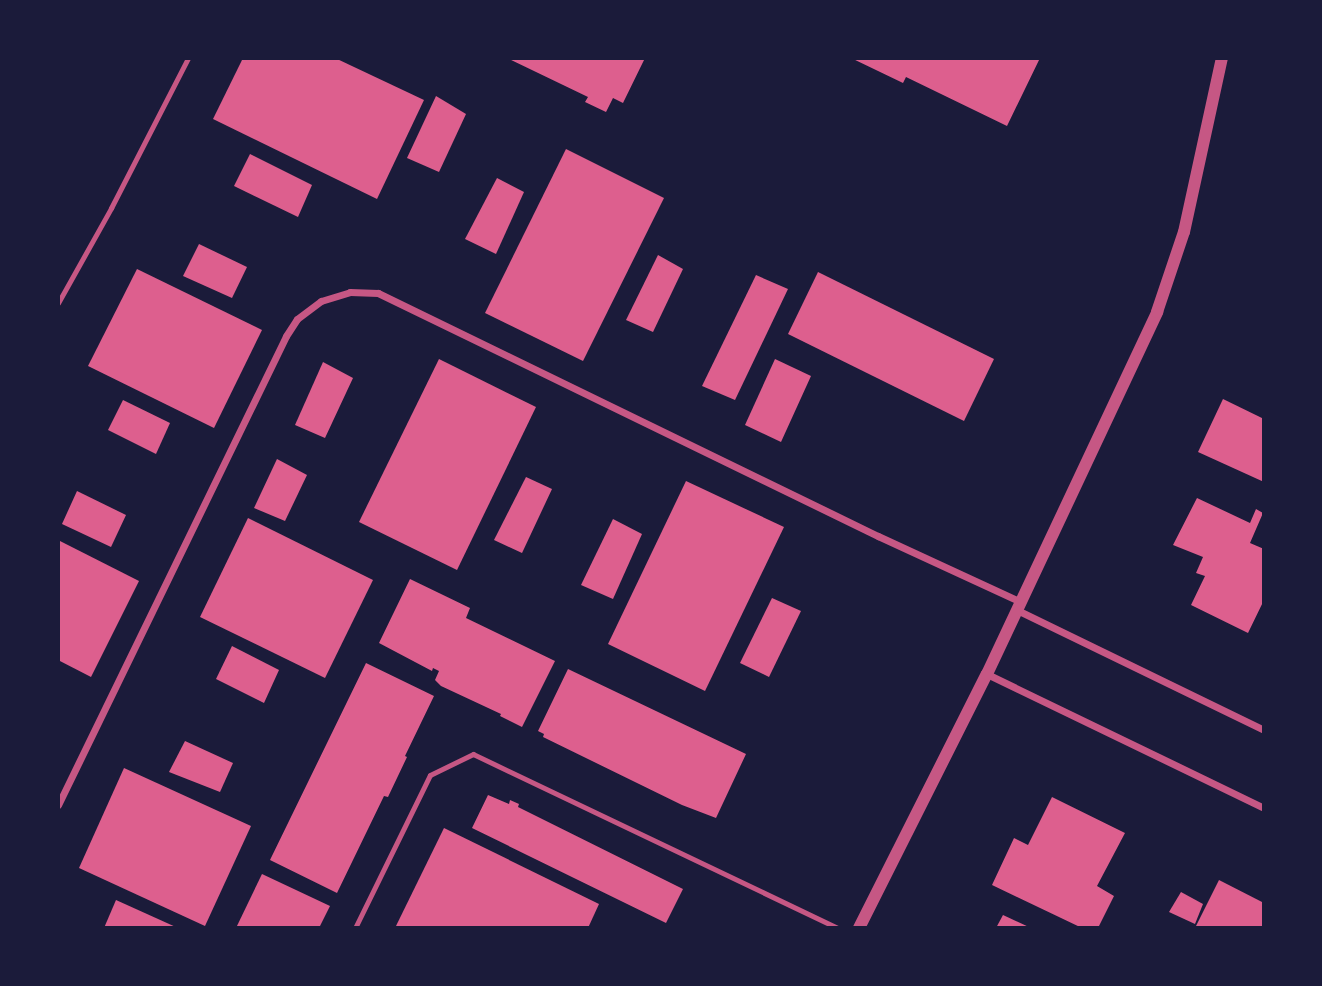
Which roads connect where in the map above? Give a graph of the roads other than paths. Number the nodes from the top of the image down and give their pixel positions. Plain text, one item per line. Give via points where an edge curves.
1 (188, 58) edge
2 (1222, 58) edge
3 (58, 303) edge
4 (1019, 606) junction
5 (987, 674) junction
6 (1264, 730) edge
7 (58, 805) edge
8 (1264, 808) edge
9 (355, 928) edge
10 (838, 928) edge
11 (859, 928) edge

1 - 3 lane
2 - 4 street via 1184,232 1157,312
4 - 5 street
4 - 6 street
4 - 7 street via 378,293 350,292 321,301 297,319 286,336
5 - 8 street
5 - 11 street
9 - 10 lane via 430,775 473,754

